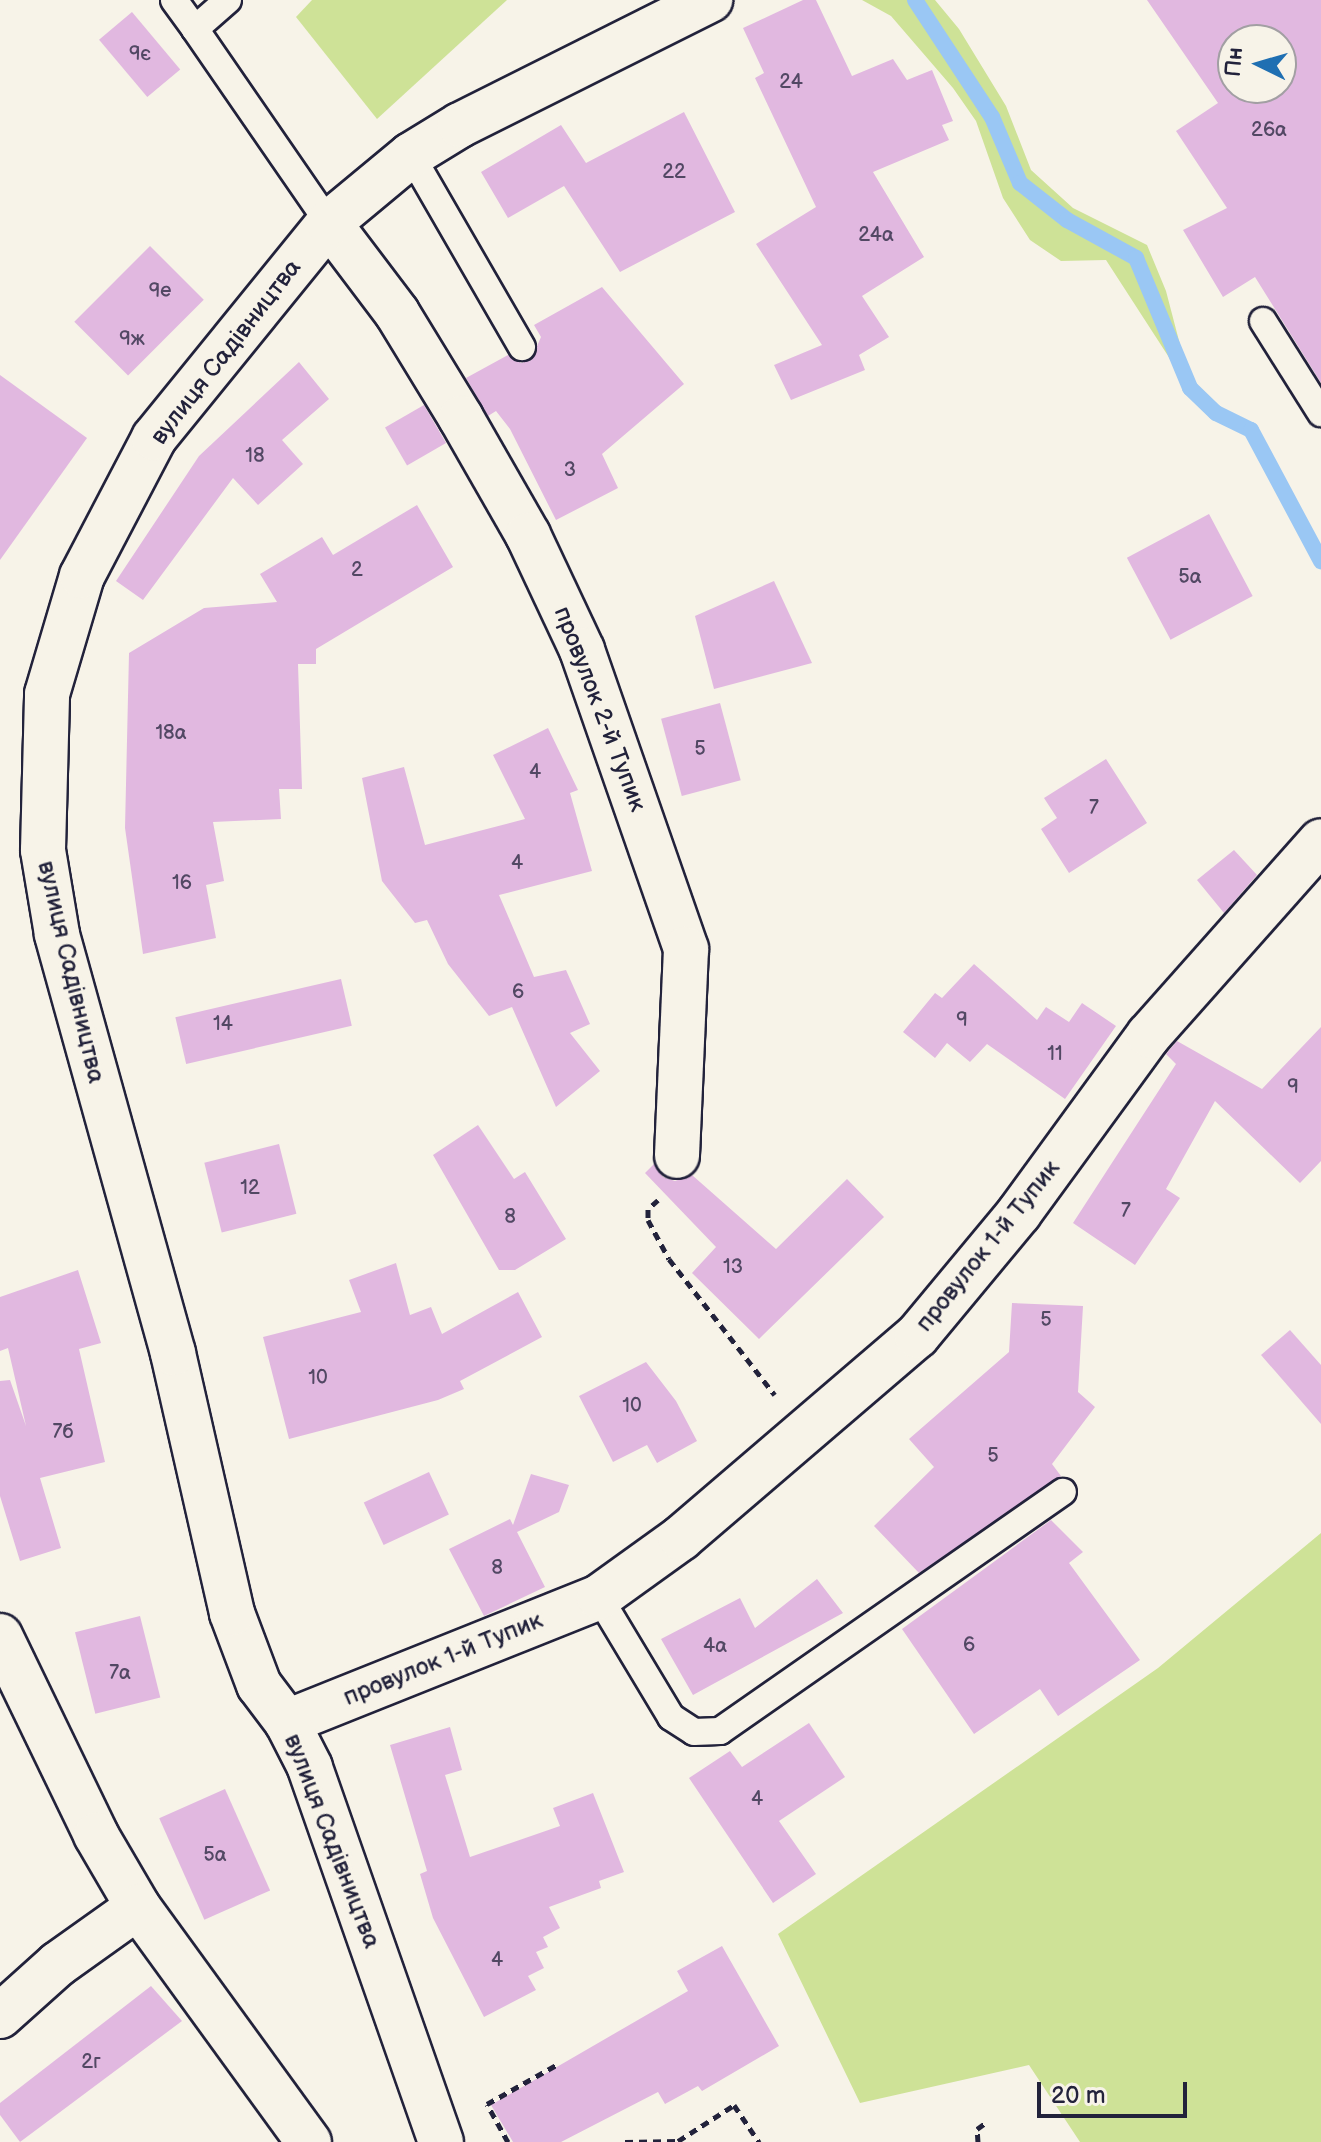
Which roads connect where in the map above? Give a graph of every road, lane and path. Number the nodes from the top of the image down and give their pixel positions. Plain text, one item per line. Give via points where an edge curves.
1 (174, 0) edge
2 (228, 0) edge
3 (710, 0) edge
4 (195, 29) junction
5 (411, 155) junction
6 (329, 223) junction
7 (1263, 321) dead end
8 (522, 347) dead end
9 (1321, 413) edge
10 (1321, 841) edge
11 (677, 1156) joint
12 (804, 1432) junction
13 (1063, 1492) dead end
14 (599, 1597) junction
15 (0, 1636) edge
16 (287, 1722) junction
17 (138, 1907) junction
18 (0, 2016) edge
19 (558, 2064) dead end
20 (984, 2124) dead end
21 (309, 2142) edge
22 (441, 2142) edge
23 (508, 2142) edge
24 (625, 2142) edge
25 (759, 2142) edge
26 (978, 2142) edge

1 - 4 lane
2 - 4 lane
3 - 5 street, вулиця Садівництва
4 - 6 lane
5 - 6 street, вулиця Садівництва
5 - 8 lane
6 - 11 street, провулок 2-й Тупик via 397,313 461,418 528,535 582,650 686,949
6 - 16 street, вулиця Садівництва via 154,438 107,522 67,616 47,694 43,765 43,850 57,934 173,1353 232,1613 259,1685
7 - 9 lane
10 - 12 street, провулок 1-й Тупик via 1149,1035 962,1286 917,1336
11 - 12 path via 679,1179 648,1209 648,1220 669,1259
12 - 14 street, провулок 1-й Тупик via 681,1538
13 - 14 lane via 720,1731 694,1732 671,1717
14 - 16 street, провулок 1-й Тупик
15 - 17 street via 96,1835
16 - 22 street, вулиця Садівництва via 310,1767
17 - 18 street via 58,1964
17 - 21 street
19 - 23 path via 487,2104
20 - 26 path via 977,2129
24 - 25 path via 678,2141 734,2105

